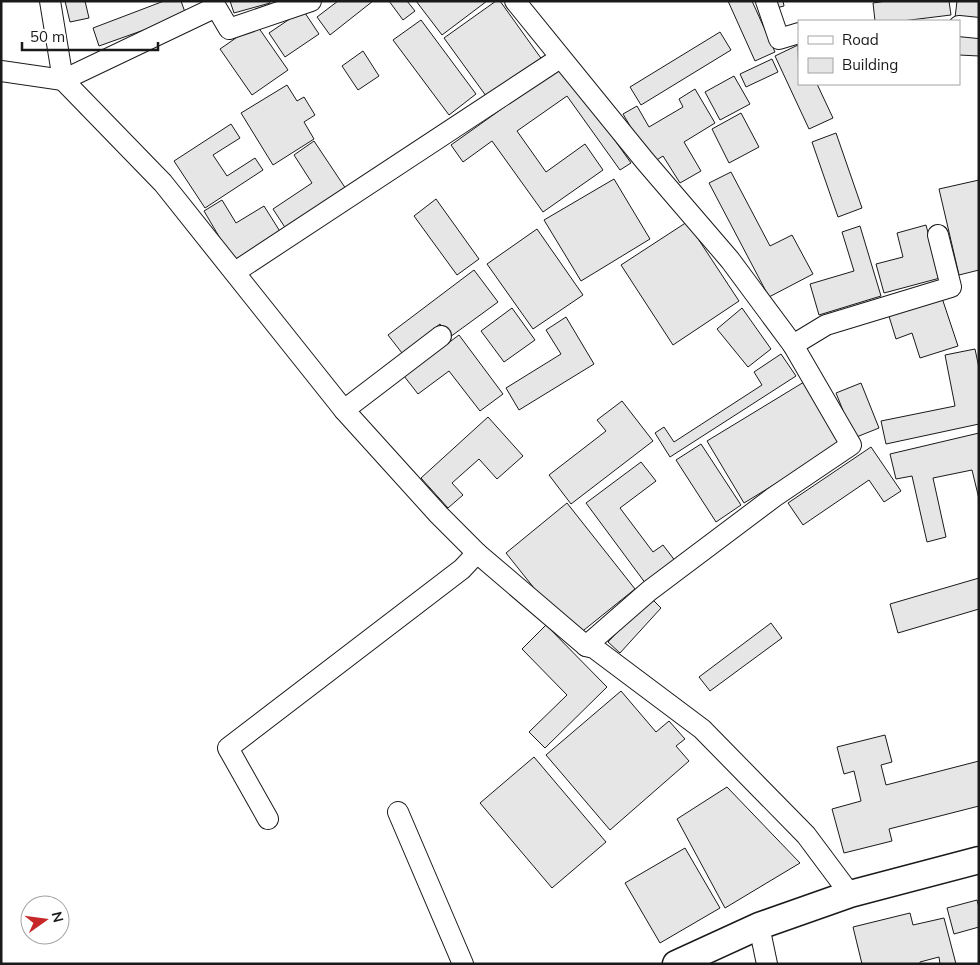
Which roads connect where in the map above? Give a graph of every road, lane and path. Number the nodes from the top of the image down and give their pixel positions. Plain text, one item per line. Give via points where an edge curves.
1 (50, 1) edge
2 (311, 1) edge
3 (515, 1) edge
4 (766, 1) edge
5 (960, 26) edge
6 (979, 28) edge
7 (798, 33) edge
8 (560, 58) junction
9 (1, 71) edge
10 (63, 80) junction
11 (938, 235) dead end
12 (235, 272) junction
13 (441, 336) dead end
14 (793, 345) junction
15 (344, 410) junction
16 (476, 553) junction
17 (586, 646) junction
18 (398, 812) dead end
19 (268, 819) dead end
20 (979, 860) edge
21 (850, 894) junction
22 (759, 926) junction
23 (463, 964) edge
24 (676, 964) edge
25 (767, 964) edge

1 - 10 street
2 - 10 street via 229,30 216,7
3 - 8 street
4 - 7 street via 779,39
5 - 6 street
8 - 12 street
8 - 14 street via 730,260
9 - 10 street
10 - 12 street via 163,183
11 - 14 street via 951,287 826,325
12 - 15 street
13 - 15 street
14 - 17 street via 852,445 774,497 665,579
15 - 16 street
16 - 17 street
16 - 19 street via 462,568 228,748
17 - 21 street via 594,648 702,729 806,835
18 - 23 street
20 - 21 main road
21 - 22 main road
22 - 24 main road
22 - 25 street

